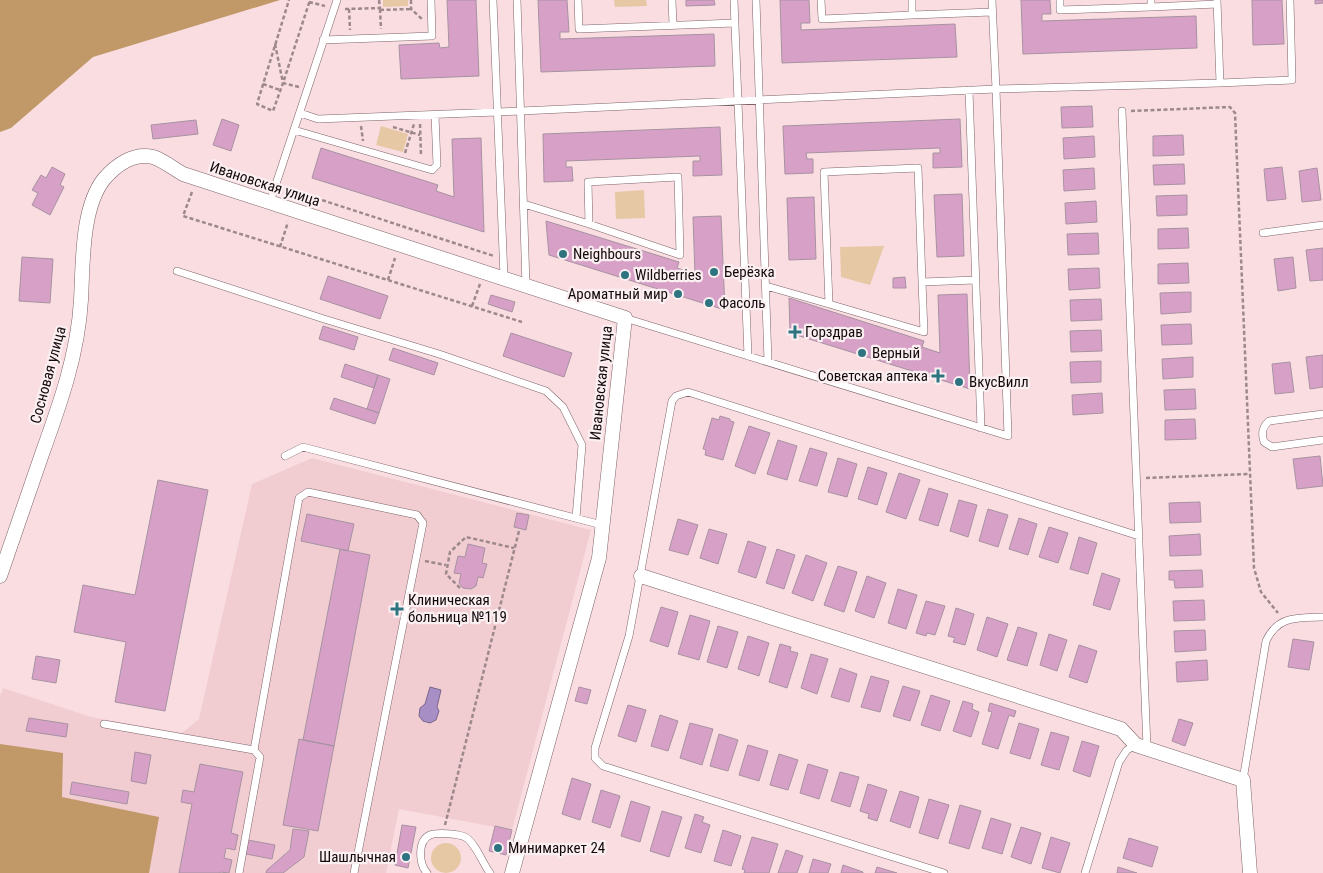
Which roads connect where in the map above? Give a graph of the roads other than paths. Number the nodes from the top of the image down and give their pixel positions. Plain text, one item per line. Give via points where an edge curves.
1 (337, 0) edge
2 (431, 0) edge
3 (493, 0) edge
4 (517, 0) edge
5 (578, 0) edge
6 (672, 0) edge
7 (734, 0) edge
8 (756, 0) edge
9 (821, 0) edge
10 (912, 0) edge
11 (992, 0) edge
12 (1060, 0) edge
13 (1290, 0) edge
14 (1217, 2) edge
15 (1151, 3) edge
16 (992, 12) junction
17 (912, 16) junction
18 (735, 23) junction
19 (673, 25) junction
20 (323, 40) junction
21 (1220, 83) junction
22 (996, 89) junction
23 (969, 90) junction
24 (738, 100) junction
25 (759, 100) junction
26 (521, 111) junction
27 (1122, 111) road end
28 (497, 112) junction
29 (300, 113) junction
30 (435, 114) junction
31 (294, 130) junction
32 (190, 176) joint
33 (270, 202) junction
34 (524, 204) junction
35 (589, 224) junction
36 (1323, 225) edge
37 (1263, 233) dead end
38 (177, 271) dead end
39 (504, 278) junction
40 (976, 280) junction
41 (922, 282) junction
42 (526, 286) junction
43 (766, 286) junction
44 (829, 304) junction
45 (625, 318) junction
46 (748, 356) junction
47 (768, 362) junction
48 (1323, 414) edge
49 (981, 428) junction
50 (1323, 440) edge
51 (285, 456) dead end
52 (576, 518) junction
53 (602, 525) junction
54 (1139, 536) junction
55 (0, 576) edge
56 (641, 576) junction
57 (1323, 617) edge
58 (104, 724) dead end
59 (1142, 746) junction
60 (254, 750) junction
61 (1243, 780) junction
62 (238, 873) edge
63 (354, 873) edge
64 (428, 873) edge
65 (490, 873) edge
66 (512, 873) edge
67 (944, 873) edge
68 (1085, 873) edge
69 (1250, 873) edge

1 - 20 lane
2 - 20 lane via 432,36
3 - 28 lane
4 - 26 lane
5 - 19 lane via 579,29
6 - 19 lane
7 - 18 lane
8 - 25 lane
9 - 17 lane via 822,19
10 - 17 lane
11 - 16 lane
12 - 15 lane via 1060,10
13 - 21 lane via 1292,80
14 - 15 lane
14 - 21 lane
16 - 17 lane
16 - 22 lane
18 - 19 lane
18 - 24 lane
20 - 29 lane
21 - 22 lane
22 - 23 lane
22 - 49 lane via 1008,436
23 - 25 lane
23 - 40 lane
24 - 25 lane
24 - 26 lane
24 - 46 lane
25 - 43 lane
26 - 28 lane
26 - 34 lane
27 - 54 lane
28 - 30 lane
28 - 39 lane
29 - 30 lane via 318,119
29 - 31 lane
30 - 31 lane via 437,165 432,170
31 - 33 lane
32 - 33 street, Ивановская улица
32 - 55 street, Сосновая улица via 153,157 136,156 119,165 103,180 91,205 83,251 76,346 61,401
33 - 39 street, Ивановская улица
34 - 35 lane
34 - 42 lane
35 - 35 lane via 680,255 678,177 588,182
36 - 37 lane
38 - 52 lane via 546,390 563,407 582,445
39 - 42 street, Ивановская улица
40 - 41 lane
40 - 49 lane
41 - 44 lane via 924,332
41 - 44 lane via 918,168 824,172
42 - 45 street, Ивановская улица
43 - 44 lane
43 - 47 lane
45 - 46 lane
45 - 53 street, Ивановская улица
46 - 47 lane
47 - 49 lane
48 - 50 lane via 1270,421 1262,431 1264,442 1272,447
51 - 52 lane via 303,447
52 - 53 lane
53 - 66 street, Ивановская улица via 594,580
54 - 56 lane via 688,392 672,401
54 - 59 lane
56 - 59 street via 1121,729
56 - 67 lane via 629,636 595,748 598,763
57 - 61 lane via 1294,618 1276,625 1270,632
58 - 60 lane
59 - 61 street
59 - 68 lane via 1127,750 1119,762
60 - 62 lane via 260,757
60 - 63 lane via 299,498 308,492 417,515 423,523
61 - 69 street
64 - 65 lane via 420,856 424,840 431,834 442,833 465,837 476,847

